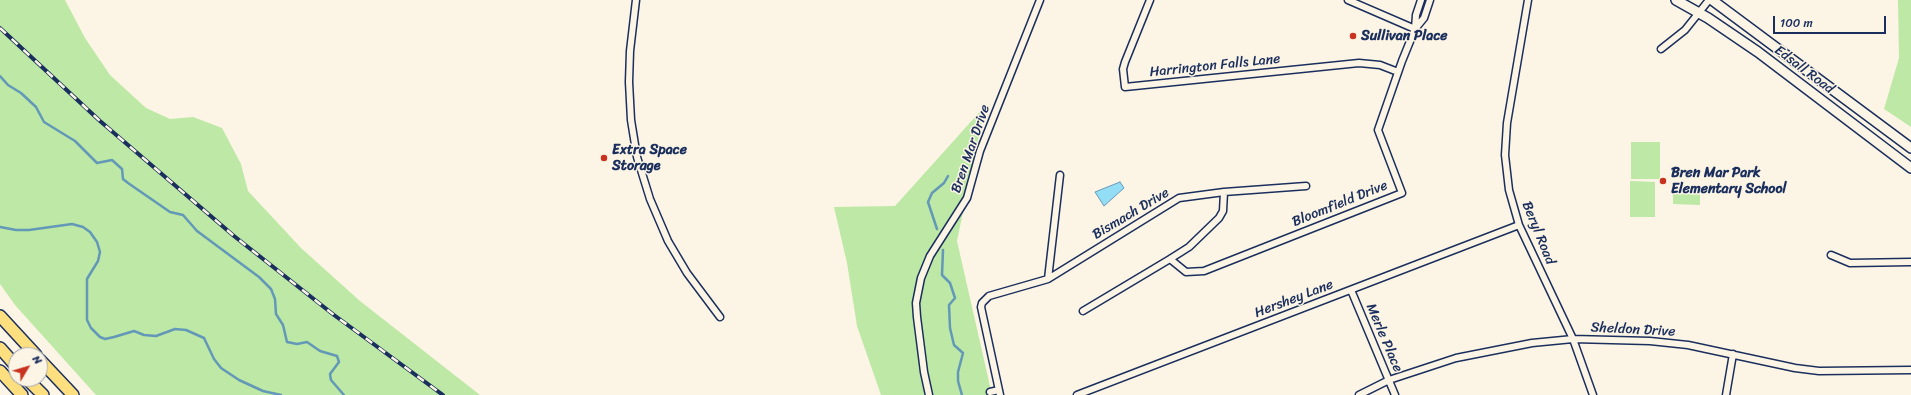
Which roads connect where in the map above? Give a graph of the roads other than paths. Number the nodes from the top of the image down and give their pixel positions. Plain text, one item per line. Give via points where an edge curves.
1 (636, 0) edge
2 (1040, 0) edge
3 (1150, 0) edge
4 (1348, 0) edge
5 (1421, 0) edge
6 (1430, 0) edge
7 (1528, 0) edge
8 (1676, 0) edge
9 (1709, 0) edge
10 (1712, 0) edge
11 (1700, 13) junction
12 (1415, 29) junction
13 (1661, 49) dead end
14 (1398, 72) junction
15 (1911, 148) edge
16 (1896, 157) junction
17 (1911, 168) edge
18 (1911, 173) edge
19 (1060, 175) dead end
20 (1306, 186) dead end
21 (1224, 192) junction
22 (1519, 225) junction
23 (1832, 255) dead end
24 (1170, 259) junction
25 (1911, 262) edge
26 (1048, 279) junction
27 (1351, 290) junction
28 (1083, 311) dead end
29 (720, 317) dead end
30 (2, 318) edge
31 (1573, 339) junction
32 (29, 347) edge
33 (0, 348) edge
34 (1734, 354) junction
35 (8, 357) edge
36 (48, 368) edge
37 (1911, 370) edge
38 (0, 371) edge
39 (1389, 380) junction
40 (36, 387) edge
41 (990, 392) dead end
42 (999, 392) edge
43 (22, 395) edge
44 (43, 395) edge
45 (73, 395) edge
46 (929, 395) edge
47 (1077, 395) edge
48 (1359, 395) edge
49 (1395, 395) edge
50 (1593, 395) edge
51 (1726, 395) edge

1 - 29 street via 629,82 631,120 637,157 650,200 668,241 687,273
2 - 46 street, Bren Mar Drive via 980,151 967,198 930,256 921,278 916,317
3 - 14 street, Harrington Falls Lane via 1125,62 1125,87 1359,63 1380,65
4 - 12 street
5 - 12 street, Bloomfield Drive via 1416,14
6 - 12 street, Bloomfield Drive via 1424,18
7 - 22 street, Beryl Road via 1504,155 1510,196
8 - 11 main road, Edsall Road
9 - 11 street
10 - 15 main road, Edsall Road
11 - 13 street via 1685,30
11 - 16 main road, Edsall Road via 1758,52
12 - 14 street, Bloomfield Drive
14 - 24 street, Bloomfield Drive via 1378,130 1402,193 1204,271 1186,272
16 - 17 main road, Edsall Road
16 - 18 main road
19 - 26 street
20 - 21 street, Bismach Drive
21 - 24 street via 1223,211 1219,218 1189,247
21 - 26 street, Bismach Drive via 1179,198
22 - 27 street, Hershey Lane
22 - 31 street, Beryl Road
23 - 25 street via 1850,263
24 - 28 street
26 - 42 street, Bismach Drive via 989,296 982,303
27 - 39 street, Merle Place
27 - 47 street, Hershey Lane
30 - 32 highway
31 - 34 street, Sheldon Drive via 1650,341
31 - 39 street, Sheldon Drive via 1478,352
31 - 50 street, Beryl Road
33 - 35 highway
34 - 37 street, Sheldon Drive via 1819,371
34 - 51 street
36 - 45 highway
38 - 43 highway
39 - 48 street, Sheldon Drive
39 - 49 street, Merle Place
40 - 44 highway
41 - 42 street

